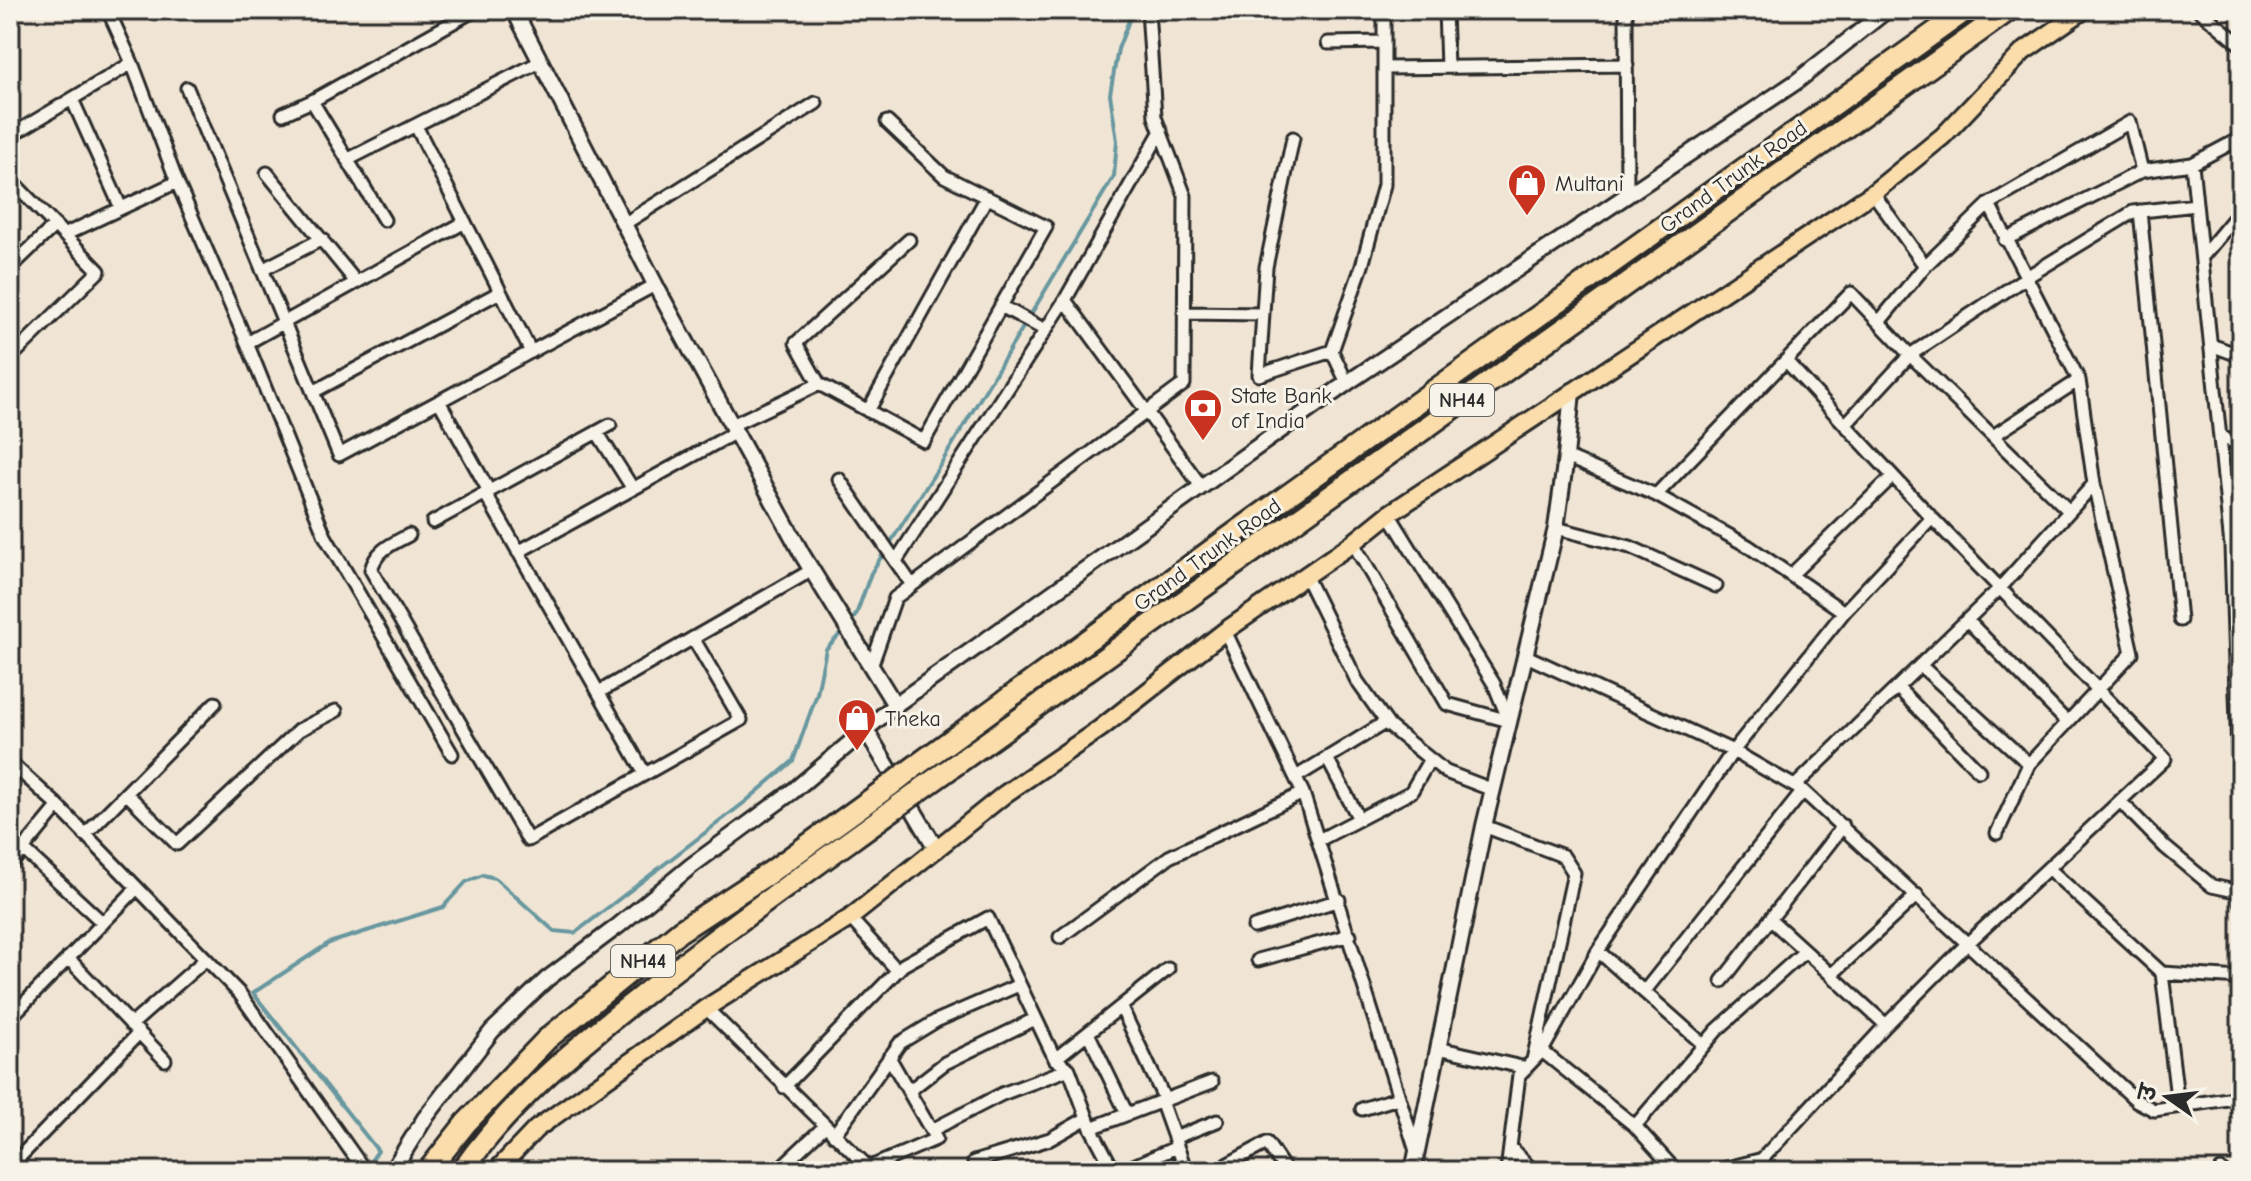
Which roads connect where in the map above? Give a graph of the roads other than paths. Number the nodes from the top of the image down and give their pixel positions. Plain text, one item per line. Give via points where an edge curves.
1 (108, 10) edge
2 (475, 10) edge
3 (514, 10) edge
4 (1384, 10) edge
5 (1445, 10) edge
6 (1626, 10) edge
7 (1887, 10) edge
8 (1966, 10) edge
9 (2009, 10) edge
10 (2084, 10) edge
11 (2199, 10) edge
12 (1151, 12) edge
13 (1384, 42) junction
14 (1328, 43) dead end
15 (2241, 45) edge
16 (540, 62) junction
17 (132, 63) junction
18 (1627, 65) junction
19 (1447, 67) junction
20 (1384, 68) junction
21 (187, 88) dead end
22 (72, 99) junction
23 (312, 101) junction
24 (816, 103) dead end
25 (283, 114) dead end
26 (887, 122) dead end
27 (416, 126) junction
28 (1161, 131) junction
29 (10, 136) edge
30 (1293, 138) dead end
31 (2241, 138) edge
32 (347, 160) junction
33 (2192, 164) junction
34 (2142, 171) junction
35 (267, 173) dead end
36 (10, 179) edge
37 (177, 182) junction
38 (1873, 193) junction
39 (987, 197) junction
40 (1627, 197) junction
41 (1989, 204) junction
42 (2196, 205) junction
43 (121, 208) junction
44 (2241, 210) edge
45 (2140, 211) junction
46 (384, 220) dead end
47 (465, 222) junction
48 (624, 224) junction
49 (55, 225) junction
50 (64, 235) junction
51 (322, 239) junction
52 (909, 240) dead end
53 (2005, 240) junction
54 (2202, 257) junction
55 (1925, 266) junction
56 (10, 268) edge
57 (262, 270) junction
58 (2025, 278) junction
59 (356, 282) junction
60 (655, 285) junction
61 (500, 292) junction
62 (1065, 300) junction
63 (1001, 306) junction
64 (1184, 313) junction
65 (1263, 314) junction
66 (283, 321) junction
67 (1879, 322) junction
68 (1041, 328) junction
69 (247, 343) junction
70 (2211, 345) junction
71 (1332, 351) junction
72 (531, 352) junction
73 (1910, 355) junction
74 (2241, 356) edge
75 (10, 358) edge
76 (1786, 361) junction
77 (2079, 380) junction
78 (1347, 383) junction
79 (819, 384) junction
80 (1572, 391) junction
81 (313, 392) junction
82 (439, 401) junction
83 (868, 411) junction
84 (1146, 412) junction
85 (610, 425) dead end
86 (1845, 425) junction
87 (734, 429) junction
88 (597, 432) junction
89 (1993, 436) junction
90 (2221, 437) junction
91 (2241, 445) edge
92 (1566, 457) junction
93 (1893, 476) junction
94 (839, 479) dead end
95 (2094, 484) junction
96 (1201, 486) junction
97 (633, 489) junction
98 (487, 492) junction
99 (1656, 495) junction
100 (2069, 511) junction
101 (1389, 514) junction
102 (1932, 518) junction
103 (433, 522) dead end
104 (1556, 528) junction
105 (409, 535) dead end
106 (1353, 543) junction
107 (2236, 548) edge
108 (518, 552) junction
109 (893, 558) junction
110 (812, 570) junction
111 (1791, 575) junction
112 (1306, 577) junction
113 (912, 585) junction
114 (1716, 586) dead end
115 (2000, 588) junction
116 (1844, 612) junction
117 (1967, 620) junction
118 (2180, 620) dead end
119 (1225, 631) junction
120 (693, 638) junction
121 (1524, 655) junction
122 (1920, 665) junction
123 (871, 667) junction
124 (1897, 687) junction
125 (2097, 689) junction
126 (599, 692) junction
127 (215, 703) dead end
128 (895, 705) junction
129 (336, 711) dead end
130 (1509, 721) junction
131 (1386, 722) junction
132 (2067, 722) junction
133 (866, 730) junction
134 (1733, 751) junction
135 (452, 754) dead end
136 (1327, 758) junction
137 (1430, 759) junction
138 (10, 762) edge
139 (2029, 764) junction
140 (1979, 771) dead end
141 (645, 774) junction
142 (1296, 777) junction
143 (1799, 788) junction
144 (1493, 790) junction
145 (126, 793) junction
146 (1303, 793) junction
147 (2120, 801) junction
148 (58, 807) junction
149 (2241, 810) edge
150 (1359, 819) junction
151 (1484, 826) junction
152 (1843, 826) junction
153 (1997, 833) dead end
154 (85, 835) junction
155 (10, 837) edge
156 (1319, 840) junction
157 (23, 850) junction
158 (937, 850) junction
159 (10, 865) edge
160 (2048, 868) junction
161 (137, 888) junction
162 (2240, 892) edge
163 (1917, 895) junction
164 (1339, 900) junction
165 (2241, 902) edge
166 (850, 918) junction
167 (1770, 919) junction
168 (103, 923) junction
169 (1254, 927) dead end
170 (1350, 935) junction
171 (1060, 937) dead end
172 (1968, 943) junction
173 (1598, 951) junction
174 (1805, 951) junction
175 (68, 958) junction
176 (206, 959) junction
177 (1258, 960) dead end
178 (1168, 969) dead end
179 (897, 970) junction
180 (2162, 973) junction
181 (1831, 975) junction
182 (2241, 978) edge
183 (1722, 981) dead end
184 (1019, 985) junction
185 (1644, 992) junction
186 (1121, 1007) junction
187 (706, 1008) junction
188 (10, 1018) edge
189 (1035, 1019) junction
190 (1886, 1025) junction
191 (135, 1029) junction
192 (1088, 1033) junction
193 (1704, 1045) junction
194 (1438, 1048) junction
195 (1542, 1051) junction
196 (889, 1057) junction
197 (1055, 1059) junction
198 (165, 1060) dead end
199 (1529, 1065) junction
200 (1069, 1069) junction
201 (1212, 1082) dead end
202 (784, 1087) junction
203 (909, 1091) junction
204 (2241, 1097) edge
205 (1398, 1098) junction
206 (1163, 1100) junction
207 (2178, 1106) junction
208 (1362, 1109) dead end
209 (1127, 1114) junction
210 (1217, 1121) dead end
211 (1089, 1123) junction
212 (1635, 1126) junction
213 (829, 1130) junction
214 (932, 1130) junction
215 (1176, 1143) junction
216 (1511, 1148) junction
217 (1417, 1151) junction
218 (1759, 1160) junction
219 (974, 1162) dead end
220 (10, 1167) edge
221 (865, 1168) edge
222 (362, 1169) edge
223 (392, 1171) edge
224 (428, 1171) edge
225 (462, 1171) edge
226 (496, 1171) edge
227 (777, 1171) edge
228 (1114, 1171) edge
229 (1122, 1171) edge
230 (1186, 1171) edge
231 (1215, 1171) edge
232 (1286, 1171) edge
233 (1413, 1171) edge
234 (1507, 1171) edge
235 (1533, 1171) edge
236 (1676, 1171) edge
237 (1715, 1171) edge
238 (1751, 1171) edge

1 - 17 street
2 - 23 street
3 - 16 street
4 - 13 street
5 - 19 street
6 - 18 street
7 - 40 street via 1796,82
8 - 224 highway, Grand Trunk Road / NH44, bridge via 769,873 680,931 547,1039
9 - 225 highway, Grand Trunk Road / NH44, bridge via 695,953 562,1059
10 - 38 main road via 2023,52 1943,136
11 - 15 street
12 - 28 street via 1155,117
13 - 14 street
13 - 20 street
16 - 27 street
16 - 48 street
17 - 22 street
17 - 37 street
18 - 19 street
18 - 40 street
19 - 20 street
20 - 71 street via 1384,185
21 - 57 street
22 - 29 street
22 - 43 street
23 - 25 street
23 - 32 street
24 - 48 street
26 - 39 street via 944,176
27 - 32 street
27 - 47 street
28 - 62 street
28 - 64 street via 1185,196
30 - 65 street via 1266,267
31 - 33 street
32 - 46 street
33 - 34 street
33 - 42 street
34 - 41 street via 2130,122
34 - 53 street
35 - 51 street
36 - 49 street
37 - 43 street
37 - 69 street
38 - 55 street
38 - 80 main road
39 - 63 street via 1046,227
39 - 83 street
40 - 78 street
41 - 53 street
41 - 55 street
42 - 45 street
42 - 54 street
43 - 50 street
44 - 54 street
45 - 58 street
45 - 118 street
47 - 59 street
47 - 61 street
48 - 60 street
49 - 50 street
49 - 56 street
50 - 75 street via 99,271
51 - 57 street
51 - 59 street
52 - 79 street via 796,343
53 - 58 street
54 - 70 street
55 - 67 street
57 - 66 street
58 - 73 street
58 - 77 street
59 - 66 street
60 - 72 street
60 - 87 street
61 - 72 street
61 - 81 street
62 - 68 street
62 - 84 street
63 - 68 street
63 - 83 street via 924,441
64 - 65 street
64 - 84 street via 1184,384
65 - 71 street via 1259,375
66 - 69 street
66 - 81 street
67 - 73 street
67 - 76 street via 1851,293
68 - 109 street
69 - 135 street via 325,536
70 - 74 street
70 - 90 street
71 - 78 street
72 - 82 street
73 - 86 street
73 - 89 street
76 - 86 street
76 - 99 street
77 - 89 street
77 - 95 street
78 - 96 street
79 - 83 street
79 - 87 street
80 - 92 street
80 - 101 main road
81 - 82 street via 339,455
82 - 98 street
84 - 96 street
84 - 113 street
85 - 88 street
86 - 93 street
87 - 97 street
87 - 110 street
88 - 97 street
88 - 98 street
89 - 100 street
90 - 91 street
90 - 107 street
92 - 99 street
92 - 104 street
93 - 102 street
93 - 111 street
94 - 109 street
95 - 100 street
95 - 125 street via 2132,653
96 - 128 street
97 - 108 street
98 - 103 street
98 - 108 street
99 - 111 street
100 - 115 street
101 - 106 main road
101 - 130 street via 1494,684
102 - 115 street
102 - 116 street
104 - 114 street via 1630,547
104 - 121 street
105 - 141 street via 382,550 371,570 528,840
106 - 112 main road
106 - 130 street via 1447,704
107 - 149 street
108 - 126 street
109 - 113 street
110 - 120 street
110 - 123 street
111 - 116 street
112 - 119 main road
112 - 131 street via 1357,681
113 - 123 street via 895,598
115 - 117 street
115 - 125 street
116 - 134 street
117 - 122 street
117 - 132 street
119 - 142 street
119 - 158 main road
120 - 126 street
120 - 141 street via 741,720
121 - 130 street
121 - 134 street
122 - 124 street
122 - 139 street
123 - 128 street
124 - 140 street
124 - 143 street
125 - 132 street
125 - 147 street via 2165,759
126 - 141 street
127 - 145 street
128 - 133 street
129 - 145 street via 299,730 177,844
130 - 144 street
131 - 136 street
131 - 137 street
132 - 139 street
133 - 158 street
133 - 223 street via 547,979 492,1031
134 - 143 street
134 - 173 street
136 - 142 street
136 - 150 street
137 - 144 street via 1446,772
137 - 150 street via 1411,792
138 - 148 street
139 - 153 street
142 - 146 street
143 - 152 street
143 - 185 street
144 - 151 street
145 - 154 street
146 - 156 street
146 - 171 street via 1169,857
147 - 160 street
147 - 162 street via 2212,886
148 - 154 street
148 - 157 street
149 - 162 street
150 - 156 street
151 - 194 street
151 - 199 street via 1563,856 1574,873
152 - 163 street
152 - 167 street
154 - 161 street
155 - 157 street
156 - 164 street
157 - 159 street
157 - 168 street
158 - 166 main road
160 - 172 street
160 - 180 street
161 - 168 street
161 - 176 street
162 - 165 street
163 - 172 street
163 - 181 street
164 - 169 street
164 - 170 street
166 - 179 street
166 - 187 main road
167 - 174 street
167 - 183 street
168 - 175 street
170 - 177 street
170 - 205 street
172 - 190 street
172 - 207 street via 2137,1101 2154,1110
173 - 185 street
173 - 195 street
174 - 181 street
174 - 193 street
175 - 188 street
175 - 191 street
176 - 191 street
176 - 222 street via 240,994
178 - 186 street
179 - 184 street via 988,918
179 - 202 street
180 - 182 street
180 - 207 street
181 - 190 street
184 - 189 street
184 - 196 street via 936,1021 900,1043
185 - 193 street
186 - 192 street
186 - 206 street
187 - 202 street
187 - 226 main road via 536,1129
189 - 197 street
189 - 203 street via 945,1063
190 - 218 street
191 - 198 street
191 - 220 street
192 - 197 street
192 - 209 street
193 - 212 street
194 - 199 street
194 - 217 street
195 - 199 street
195 - 212 street
196 - 203 street
196 - 213 street
197 - 200 street
199 - 216 street via 1519,1075
200 - 211 street
200 - 214 street via 1002,1094
201 - 206 street
202 - 213 street
203 - 214 street
204 - 207 street
205 - 208 street
205 - 217 street
206 - 209 street
206 - 215 street
209 - 211 street
210 - 215 street
211 - 219 street
211 - 228 street
212 - 236 street
213 - 221 street
213 - 227 street
214 - 221 street via 936,1139
215 - 229 street
215 - 230 street
216 - 234 street
216 - 235 street
217 - 233 street
218 - 237 street
218 - 238 street
231 - 232 street via 1267,1143

